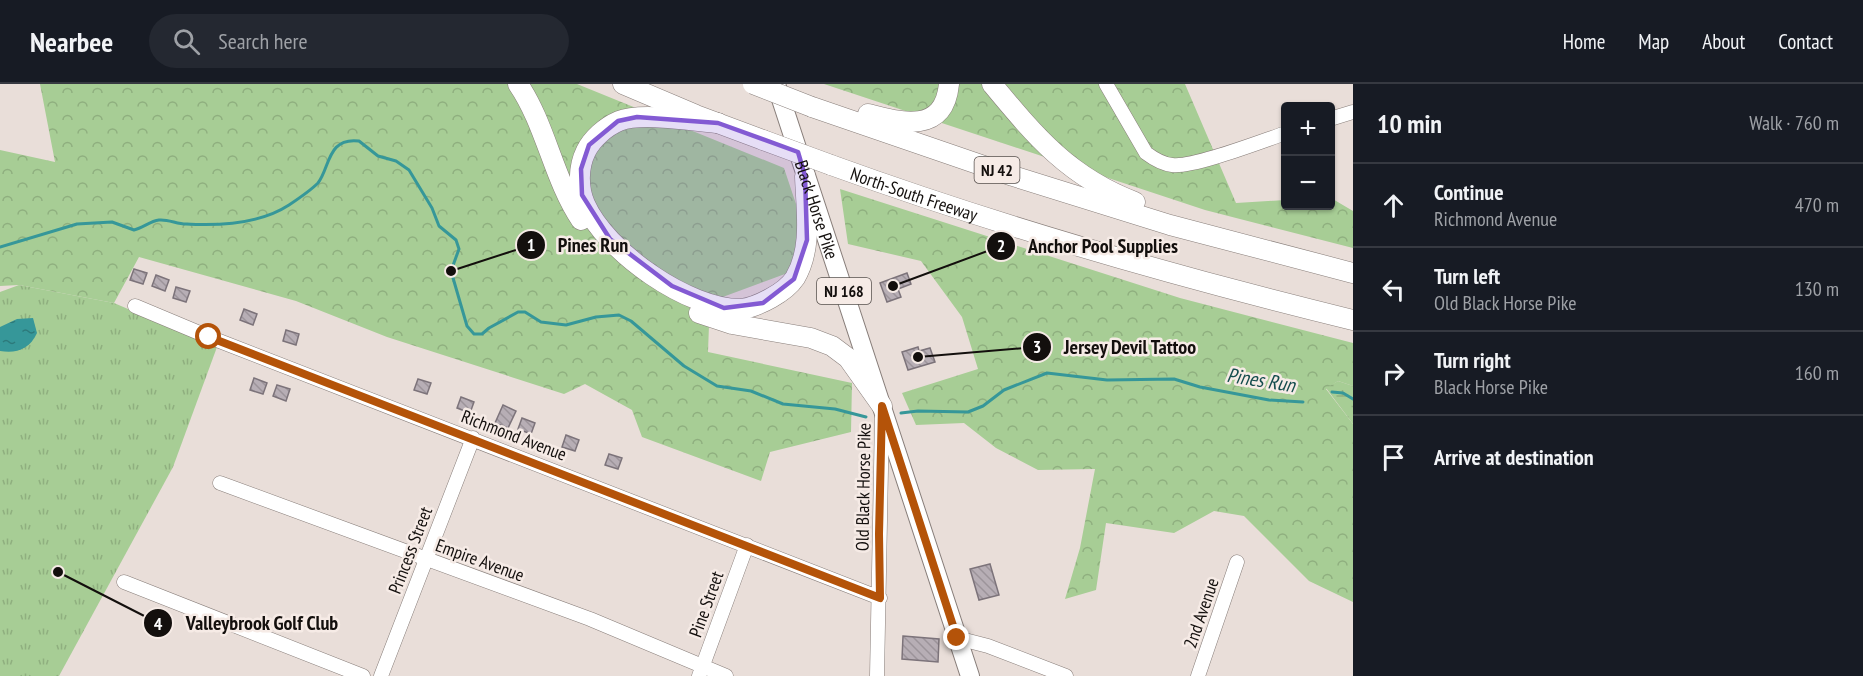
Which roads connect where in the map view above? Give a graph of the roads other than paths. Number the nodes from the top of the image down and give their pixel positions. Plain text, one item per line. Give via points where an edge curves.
1 (518, 84) edge
2 (623, 84) edge
3 (753, 84) edge
4 (776, 84) edge
5 (949, 84) edge
6 (992, 84) edge
7 (1106, 84) edge
8 (819, 109) junction
9 (1353, 112) edge
10 (1335, 117) edge
11 (718, 123) junction
12 (1281, 135) edge
13 (806, 176) junction
14 (1170, 225) junction
15 (1353, 273) edge
16 (135, 306) dead end
17 (1353, 320) edge
18 (882, 406) junction
19 (473, 438) junction
20 (220, 483) dead end
21 (747, 545) junction
22 (425, 560) junction
23 (1237, 562) dead end
24 (124, 582) dead end
25 (880, 598) junction
26 (957, 638) junction
27 (701, 671) edge
28 (363, 676) edge
29 (381, 676) edge
30 (726, 676) edge
31 (877, 676) edge
32 (970, 676) edge
33 (1065, 676) edge
34 (1198, 676) edge

1 - 18 highway via 575,211 617,262 643,283 696,312 832,346 848,358
2 - 11 highway, North-South Freeway
3 - 8 highway, NJ 42, bridge
4 - 13 main road, Black Horse Pike / NJ 168
5 - 8 highway via 945,102 930,119 919,123 854,110
6 - 14 highway via 1041,142 1065,163 1116,195 1145,206
7 - 12 street via 1146,153 1157,161 1172,165 1194,162
8 - 14 highway, NJ 42
9 - 10 street
11 - 13 highway via 637,117 618,121 598,135 583,157 581,188 592,217 636,263 672,286 701,302 744,309 782,292 794,279 807,240
11 - 17 highway, North-South Freeway, bridge via 1011,225
13 - 18 main road, Black Horse Pike / NJ 168
14 - 15 highway, NJ 42
16 - 19 street, Richmond Avenue
18 - 25 street, Old Black Horse Pike
18 - 26 main road, Black Horse Pike / NJ 168
19 - 21 street, Richmond Avenue
19 - 22 street, Princess Street
20 - 22 street, Empire Avenue
21 - 25 street, Richmond Avenue
21 - 27 street, Pine Street
22 - 27 street, Empire Avenue via 591,619
22 - 29 street, Princess Street
23 - 34 street, 2nd Avenue
24 - 28 street
25 - 31 street, Old Black Horse Pike
26 - 32 main road, Black Horse Pike / NJ 168
26 - 33 street
27 - 30 street, Empire Avenue

